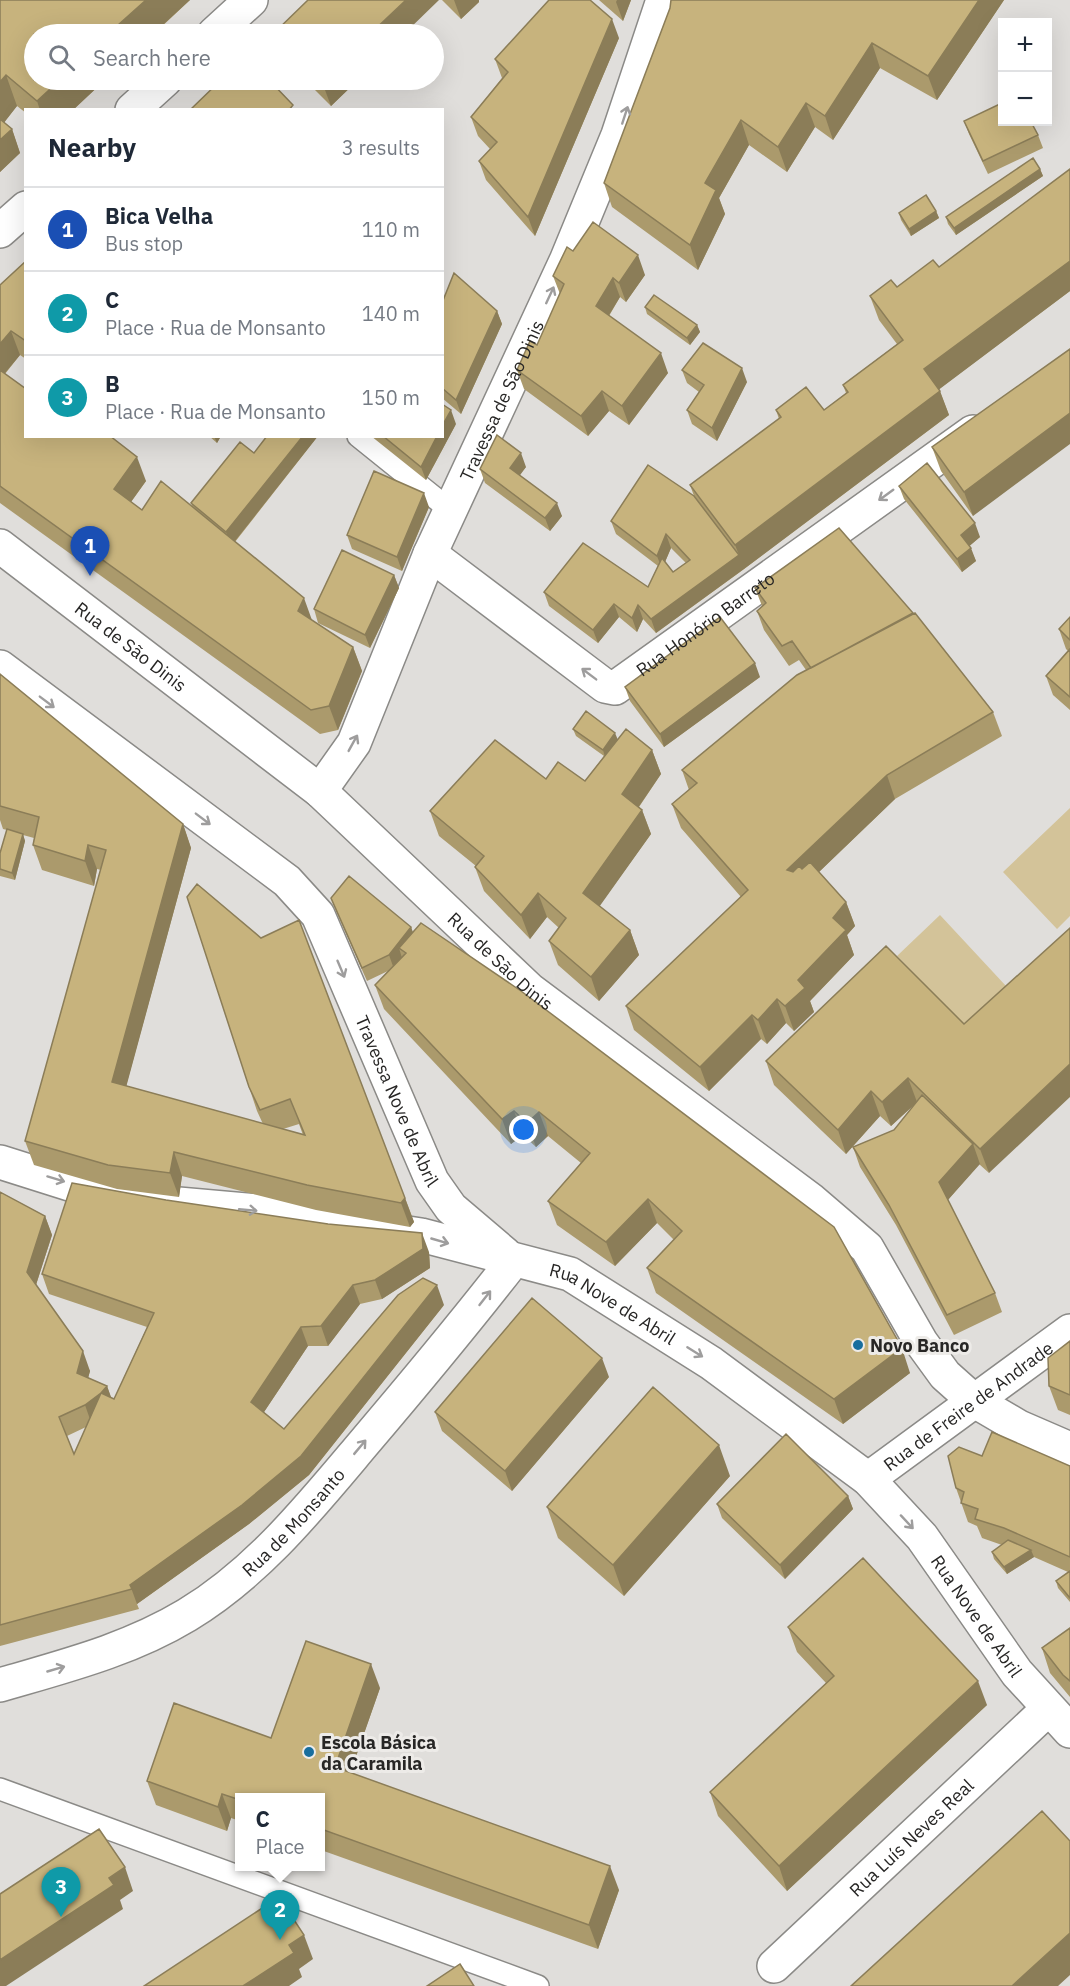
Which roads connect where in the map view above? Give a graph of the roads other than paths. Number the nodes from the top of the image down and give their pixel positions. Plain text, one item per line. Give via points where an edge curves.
1 (251, 0) edge
2 (663, 0) edge
3 (225, 24) edge
4 (154, 90) edge
5 (134, 108) edge
6 (24, 210) edge
7 (0, 231) edge
8 (1002, 412) edge
9 (360, 438) edge
10 (450, 510) junction
11 (0, 546) edge
12 (430, 554) junction
13 (0, 667) edge
14 (320, 791) junction
15 (0, 1162) edge
16 (513, 1261) junction
17 (1070, 1331) edge
18 (972, 1401) junction
19 (1070, 1449) edge
20 (868, 1479) junction
21 (0, 1685) edge
22 (1059, 1720) edge
23 (0, 1789) edge
24 (774, 1966) dead end
25 (538, 1986) edge

1 - 3 street
10 -> 2 street, Travessa de São Dinis via 618,135
4 - 5 street
6 - 7 street
8 -> 12 street, Rua Honório Barreto via 615,688 605,686
9 - 10 lane
10 - 12 street, Travessa de São Dinis
11 - 14 street, Rua de São Dinis
14 -> 12 street, Travessa de São Dinis via 354,743
13 -> 16 street, Travessa Nove de Abril via 287,881 318,915 432,1181 450,1208
14 - 18 street, Rua de São Dinis via 530,990 811,1200 867,1248 921,1342
15 -> 16 street, Rua Nove de Abril via 133,1200 270,1212 421,1235
16 -> 20 street, Rua Nove de Abril via 570,1274 711,1363
21 -> 16 street, Rua de Monsanto via 99,1657 147,1637 189,1614 259,1560 300,1518
17 - 18 street, Rua de Freire de Andrade
18 - 19 street, Rua de São Dinis
18 - 20 street, Rua de Freire de Andrade
20 -> 22 street, Rua Nove de Abril via 922,1537 1017,1673
22 - 24 street, Rua Luís Neves Real
23 - 25 lane

